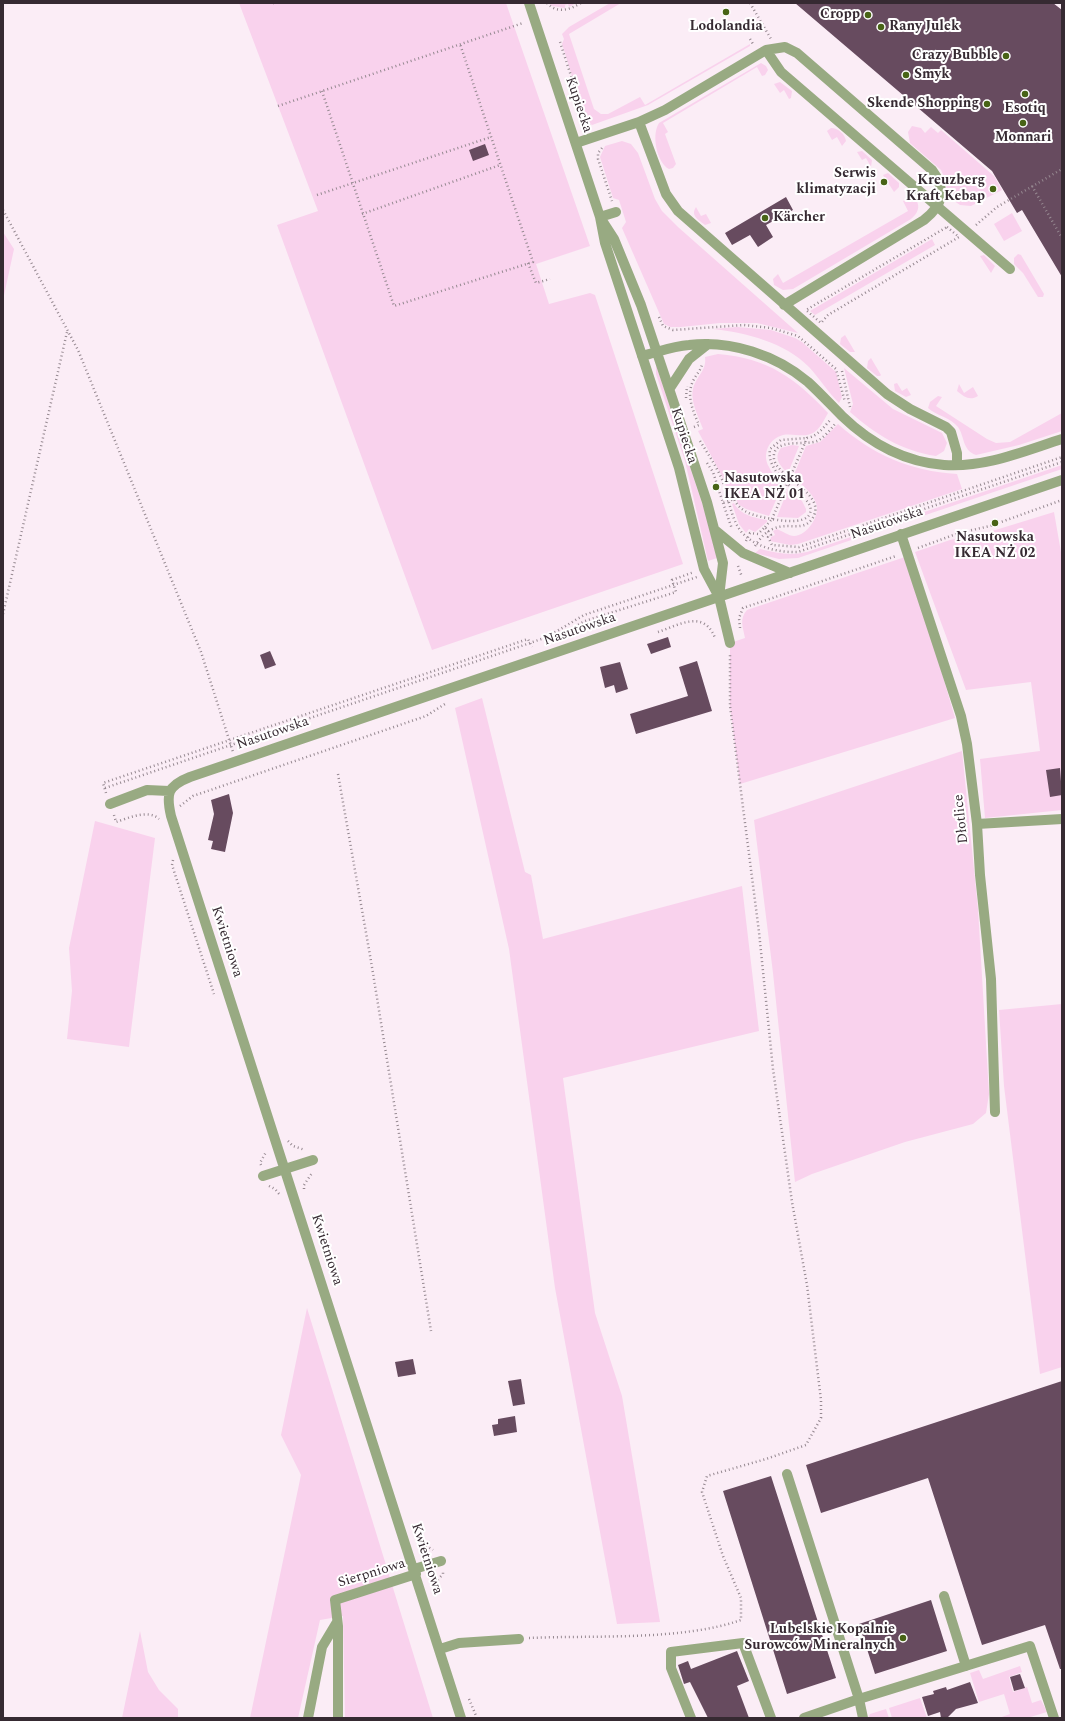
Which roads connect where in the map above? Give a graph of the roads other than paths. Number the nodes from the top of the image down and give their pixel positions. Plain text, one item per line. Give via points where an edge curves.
1 (529, 3) edge
2 (766, 50) junction
3 (639, 122) junction
4 (576, 143) junction
5 (938, 206) junction
6 (616, 212) road end
7 (600, 217) junction
8 (1010, 269) dead end
9 (784, 305) junction
10 (708, 344) junction
11 (658, 352) junction
12 (642, 356) junction
13 (670, 388) junction
14 (1062, 439) edge
15 (957, 465) junction
16 (1062, 480) edge
17 (715, 530) junction
18 (901, 534) junction
19 (790, 573) junction
20 (719, 598) junction
21 (730, 643) road end
22 (169, 791) junction
23 (110, 804) dead end
24 (1062, 819) edge
25 (978, 824) junction
26 (994, 1112) dead end
27 (313, 1160) dead end
28 (285, 1169) junction
29 (263, 1176) dead end
30 (787, 1474) dead end
31 (441, 1561) dead end
32 (415, 1572) junction
33 (944, 1596) dead end
34 (337, 1621) junction
35 (519, 1639) road end
36 (440, 1649) junction
37 (966, 1666) junction
38 (859, 1699) junction
39 (308, 1718) edge
40 (338, 1718) edge
41 (461, 1718) edge
42 (691, 1718) edge
43 (771, 1718) edge
44 (804, 1718) edge
45 (863, 1718) edge
46 (1054, 1718) edge

1 - 4 street, Kupiecka
2 - 3 street
2 - 5 street via 781,72
2 - 5 street via 785,47 797,53 932,170 941,190
3 - 4 street
3 - 9 street via 671,203
4 - 7 street, Kupiecka
5 - 8 street
5 - 9 street via 924,220
6 - 7 street
7 - 11 street, Kupiecka via 614,239
7 - 12 street, Kupiecka via 605,243
9 - 15 street via 887,394 946,427 954,438
10 - 11 street via 689,345
10 - 13 street via 689,359
10 - 15 street via 740,348 777,362 807,382 837,417 889,450 921,461
11 - 12 street
11 - 13 street, Kupiecka
12 - 20 street, Kupiecka via 679,468 706,574
13 - 17 street, Kupiecka
14 - 15 street via 992,461
16 - 18 street, Nasutowska
17 - 19 street via 749,556
17 - 20 street, Kupiecka via 723,568
18 - 19 street, Nasutowska
18 - 25 street, Dłotlice via 960,716 967,744
19 - 20 street, Nasutowska
20 - 21 street
20 - 22 street, Nasutowska via 181,780
22 - 23 street via 147,790
22 - 28 street, Kwietniowa via 167,798 171,816
24 - 25 street
25 - 26 street, Dłotlice via 980,875 991,979
27 - 28 street
28 - 29 street
28 - 32 street, Kwietniowa
30 - 38 street
31 - 32 street, Sierpniowa
32 - 34 street, Sierpniowa via 335,1600
32 - 36 street, Kwietniowa
33 - 37 street
34 - 39 street via 322,1647
34 - 40 street
35 - 36 street via 459,1643
36 - 41 street, Kwietniowa
37 - 38 street
37 - 46 street via 1030,1646
38 - 44 street
38 - 45 street
42 - 43 street via 672,1668 671,1652 743,1643

